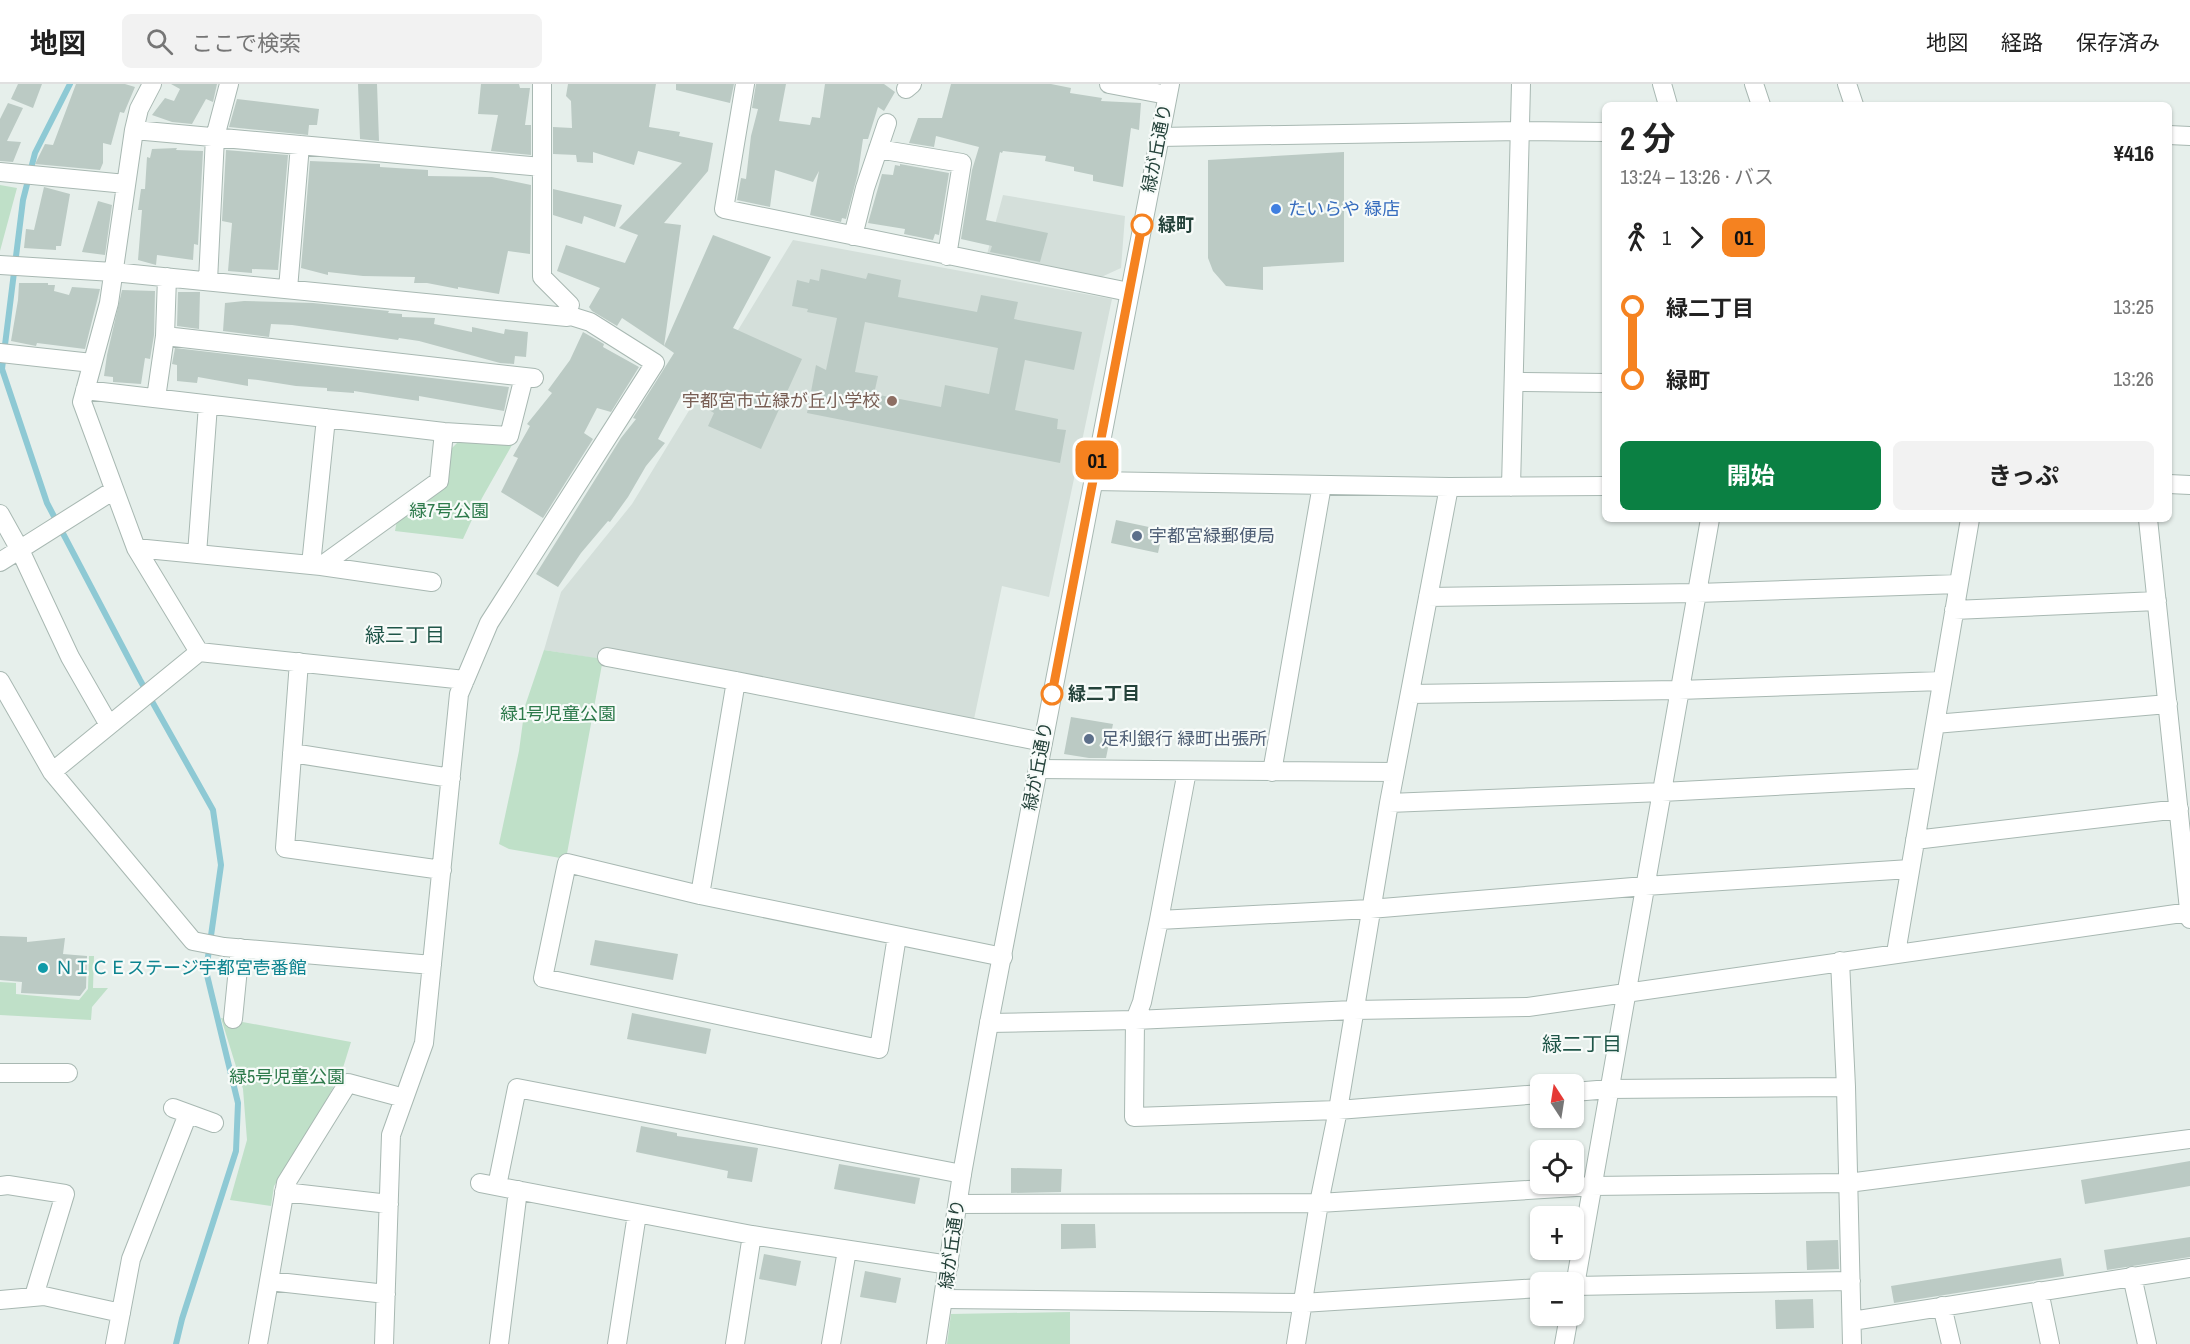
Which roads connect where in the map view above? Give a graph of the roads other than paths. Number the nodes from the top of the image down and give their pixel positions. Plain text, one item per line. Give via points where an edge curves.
1 (152, 84) edge
2 (229, 84) edge
3 (542, 84) edge
4 (745, 84) edge
5 (1109, 84) edge
6 (1521, 84) edge
7 (1662, 84) edge
8 (1754, 84) edge
9 (1847, 84) edge
10 (1168, 90) edge
11 (1667, 102) edge
12 (1760, 102) edge
13 (1853, 102) edge
14 (887, 123) dead end
15 (134, 130) junction
16 (1520, 130) junction
17 (1602, 132) edge
18 (2172, 135) edge
19 (2190, 136) edge
20 (215, 137) junction
21 (1159, 137) junction
22 (300, 145) junction
23 (878, 149) junction
24 (542, 167) junction
25 (8, 172) edge
26 (126, 184) junction
27 (853, 236) junction
28 (947, 256) junction
29 (1, 265) edge
30 (113, 272) junction
31 (167, 278) junction
32 (208, 281) junction
33 (288, 289) junction
34 (1129, 292) junction
35 (570, 313) junction
36 (165, 336) junction
37 (0, 353) edge
38 (92, 363) junction
39 (1515, 382) junction
40 (1602, 383) edge
41 (85, 390) junction
42 (156, 398) junction
43 (208, 405) junction
44 (326, 418) junction
45 (444, 432) junction
46 (1093, 481) junction
47 (2172, 484) edge
48 (2190, 484) edge
49 (1322, 485) junction
50 (1602, 486) edge
51 (1449, 487) junction
52 (1511, 487) junction
53 (114, 490) junction
54 (0, 514) edge
55 (1709, 522) edge
56 (1969, 522) edge
57 (2148, 522) edge
58 (136, 548) junction
59 (20, 549) junction
60 (197, 554) junction
61 (0, 562) edge
62 (316, 566) junction
63 (432, 582) dead end
64 (1959, 584) junction
65 (1696, 593) junction
66 (1428, 597) junction
67 (2157, 601) junction
68 (1954, 610) junction
69 (199, 652) junction
70 (608, 657) dead end
71 (299, 662) junction
72 (465, 680) junction
73 (0, 681) edge
74 (736, 681) junction
75 (1942, 681) junction
76 (1679, 690) junction
77 (1410, 694) junction
78 (2168, 704) junction
79 (1935, 724) junction
80 (109, 725) junction
81 (1043, 742) junction
82 (292, 753) junction
83 (1038, 769) junction
84 (1187, 771) junction
85 (52, 772) junction
86 (1272, 772) junction
87 (1395, 772) junction
88 (451, 778) junction
89 (1926, 778) junction
90 (1662, 792) junction
91 (1389, 803) junction
92 (2179, 809) junction
93 (1915, 840) junction
94 (1910, 868) junction
95 (442, 870) junction
96 (1645, 886) junction
97 (700, 895) junction
98 (1370, 909) junction
99 (2190, 914) edge
100 (1159, 920) junction
101 (897, 936) junction
102 (232, 948) junction
103 (1896, 953) junction
104 (1003, 957) junction
105 (1840, 961) junction
106 (432, 965) junction
107 (1627, 991) junction
108 (1354, 1010) junction
109 (233, 1020) dead end
110 (1135, 1020) junction
111 (989, 1023) junction
112 (0, 1072) edge
113 (69, 1073) dead end
114 (1846, 1087) junction
115 (1609, 1089) junction
116 (1584, 1091) edge
117 (1530, 1095) edge
118 (404, 1098) junction
119 (1338, 1110) junction
120 (214, 1124) dead end
121 (2190, 1139) edge
122 (962, 1174) junction
123 (1848, 1183) junction
124 (0, 1186) edge
125 (1592, 1186) junction
126 (518, 1190) junction
127 (284, 1192) junction
128 (1318, 1203) junction
129 (389, 1204) junction
130 (958, 1204) junction
131 (637, 1214) junction
132 (752, 1235) junction
133 (847, 1250) junction
134 (949, 1265) junction
135 (2190, 1268) edge
136 (1577, 1272) edge
137 (2132, 1276) junction
138 (269, 1281) junction
139 (1851, 1281) junction
140 (1584, 1287) edge
141 (1530, 1289) edge
142 (2038, 1291) junction
143 (386, 1294) junction
144 (34, 1296) junction
145 (944, 1299) junction
146 (0, 1300) edge
147 (1302, 1303) junction
148 (1942, 1306) junction
149 (121, 1313) junction
150 (1852, 1321) junction
151 (1567, 1326) edge
152 (115, 1344) edge
153 (258, 1344) edge
154 (384, 1344) edge
155 (499, 1344) edge
156 (617, 1344) edge
157 (735, 1344) edge
158 (831, 1344) edge
159 (936, 1344) edge
160 (1296, 1344) edge
161 (1564, 1344) edge
162 (1852, 1344) edge
163 (1950, 1344) edge
164 (2050, 1344) edge
165 (2147, 1344) edge

1 - 15 street
2 - 20 street
3 - 24 street
4 - 27 street via 724,209
5 - 10 street
6 - 16 street
7 - 11 street
8 - 12 street
9 - 13 street
10 - 21 street, 緑が丘通り
14 - 23 street
15 - 20 street
15 - 26 street
16 - 17 street
16 - 21 street
16 - 39 street
18 - 19 street
20 - 22 street
20 - 32 street
21 - 34 street, 緑が丘通り
22 - 24 street
22 - 33 street
23 - 27 street
23 - 28 street via 962,163
24 - 35 street via 542,277
25 - 26 street
26 - 30 street
27 - 28 street
28 - 34 street
29 - 30 street
30 - 31 street
30 - 38 street via 109,303
31 - 32 street
31 - 36 street
32 - 33 street
33 - 35 street
34 - 46 street, 緑が丘通り
35 - 72 street via 655,363 489,623
36 - 42 street
36 - 45 street via 530,378 509,436
37 - 38 street
38 - 41 street
39 - 40 street
39 - 52 street
41 - 42 street
41 - 53 street via 82,402
42 - 43 street
43 - 44 street
43 - 60 street
44 - 45 street
44 - 62 street
45 - 62 street via 439,481
46 - 49 street
46 - 81 street, 緑が丘通り
47 - 48 street
49 - 51 street
49 - 86 street
50 - 52 street
51 - 52 street
51 - 66 street
53 - 58 street
53 - 59 street
54 - 59 street
55 - 65 street
56 - 64 street
57 - 67 street
58 - 60 street
58 - 69 street
59 - 61 street
59 - 80 street via 70,657
60 - 62 street
62 - 63 street
64 - 65 street
64 - 68 street
65 - 66 street
65 - 76 street
66 - 77 street
67 - 68 street
67 - 78 street
68 - 75 street
69 - 71 street
69 - 80 street
70 - 74 street
71 - 72 street
71 - 82 street
72 - 88 street via 459,694
73 - 85 street
74 - 81 street
74 - 97 street
75 - 76 street
75 - 79 street
76 - 77 street
76 - 90 street
77 - 87 street
78 - 79 street
78 - 92 street
79 - 89 street
80 - 85 street
81 - 83 street, 緑が丘通り
82 - 88 street
82 - 95 street via 285,848
83 - 84 street
83 - 104 street, 緑が丘通り
84 - 86 street
84 - 100 street
85 - 102 street via 193,941
86 - 87 street
87 - 91 street
88 - 95 street
89 - 90 street
89 - 93 street
90 - 91 street
90 - 96 street
91 - 98 street
92 - 93 street
92 - 99 street
93 - 94 street
94 - 96 street
94 - 103 street
95 - 106 street
96 - 98 street
96 - 107 street
97 - 101 street
97 - 101 street via 567,863 543,978 879,1049
98 - 100 street
98 - 108 street
99 - 103 street
100 - 110 street
101 - 104 street
102 - 106 street
102 - 109 street
103 - 105 street
104 - 111 street, 緑が丘通り
105 - 107 street
105 - 114 street
106 - 118 street via 424,1043
107 - 108 street via 1528,1006
107 - 115 street
108 - 110 street
108 - 119 street
110 - 111 street
110 - 119 street via 1134,1116
111 - 122 street, 緑が丘通り
112 - 113 street
114 - 115 street
114 - 123 street
115 - 116 street
115 - 125 street
117 - 119 street
118 - 127 street via 348,1083
118 - 129 street via 391,1134
119 - 128 street
120 - 149 street via 181,1111 131,1259
121 - 123 street
122 - 126 street via 517,1088 488,1185
122 - 130 street, 緑が丘通り
123 - 125 street
123 - 139 street
124 - 144 street via 65,1194
125 - 128 street
125 - 136 street
126 - 131 street
126 - 155 street
127 - 129 street
127 - 138 street
128 - 130 street
128 - 147 street
129 - 143 street
130 - 134 street, 緑が丘通り
131 - 132 street
131 - 156 street
132 - 133 street
132 - 157 street
133 - 134 street
133 - 158 street
134 - 145 street, 緑が丘通り
135 - 137 street
137 - 142 street
137 - 165 street
138 - 143 street
138 - 153 street
139 - 140 street
139 - 150 street
141 - 147 street
142 - 148 street
142 - 164 street
143 - 154 street
144 - 146 street
144 - 149 street
145 - 147 street
145 - 159 street, 緑が丘通り
147 - 160 street
148 - 150 street
148 - 163 street
149 - 152 street
150 - 162 street
151 - 161 street

